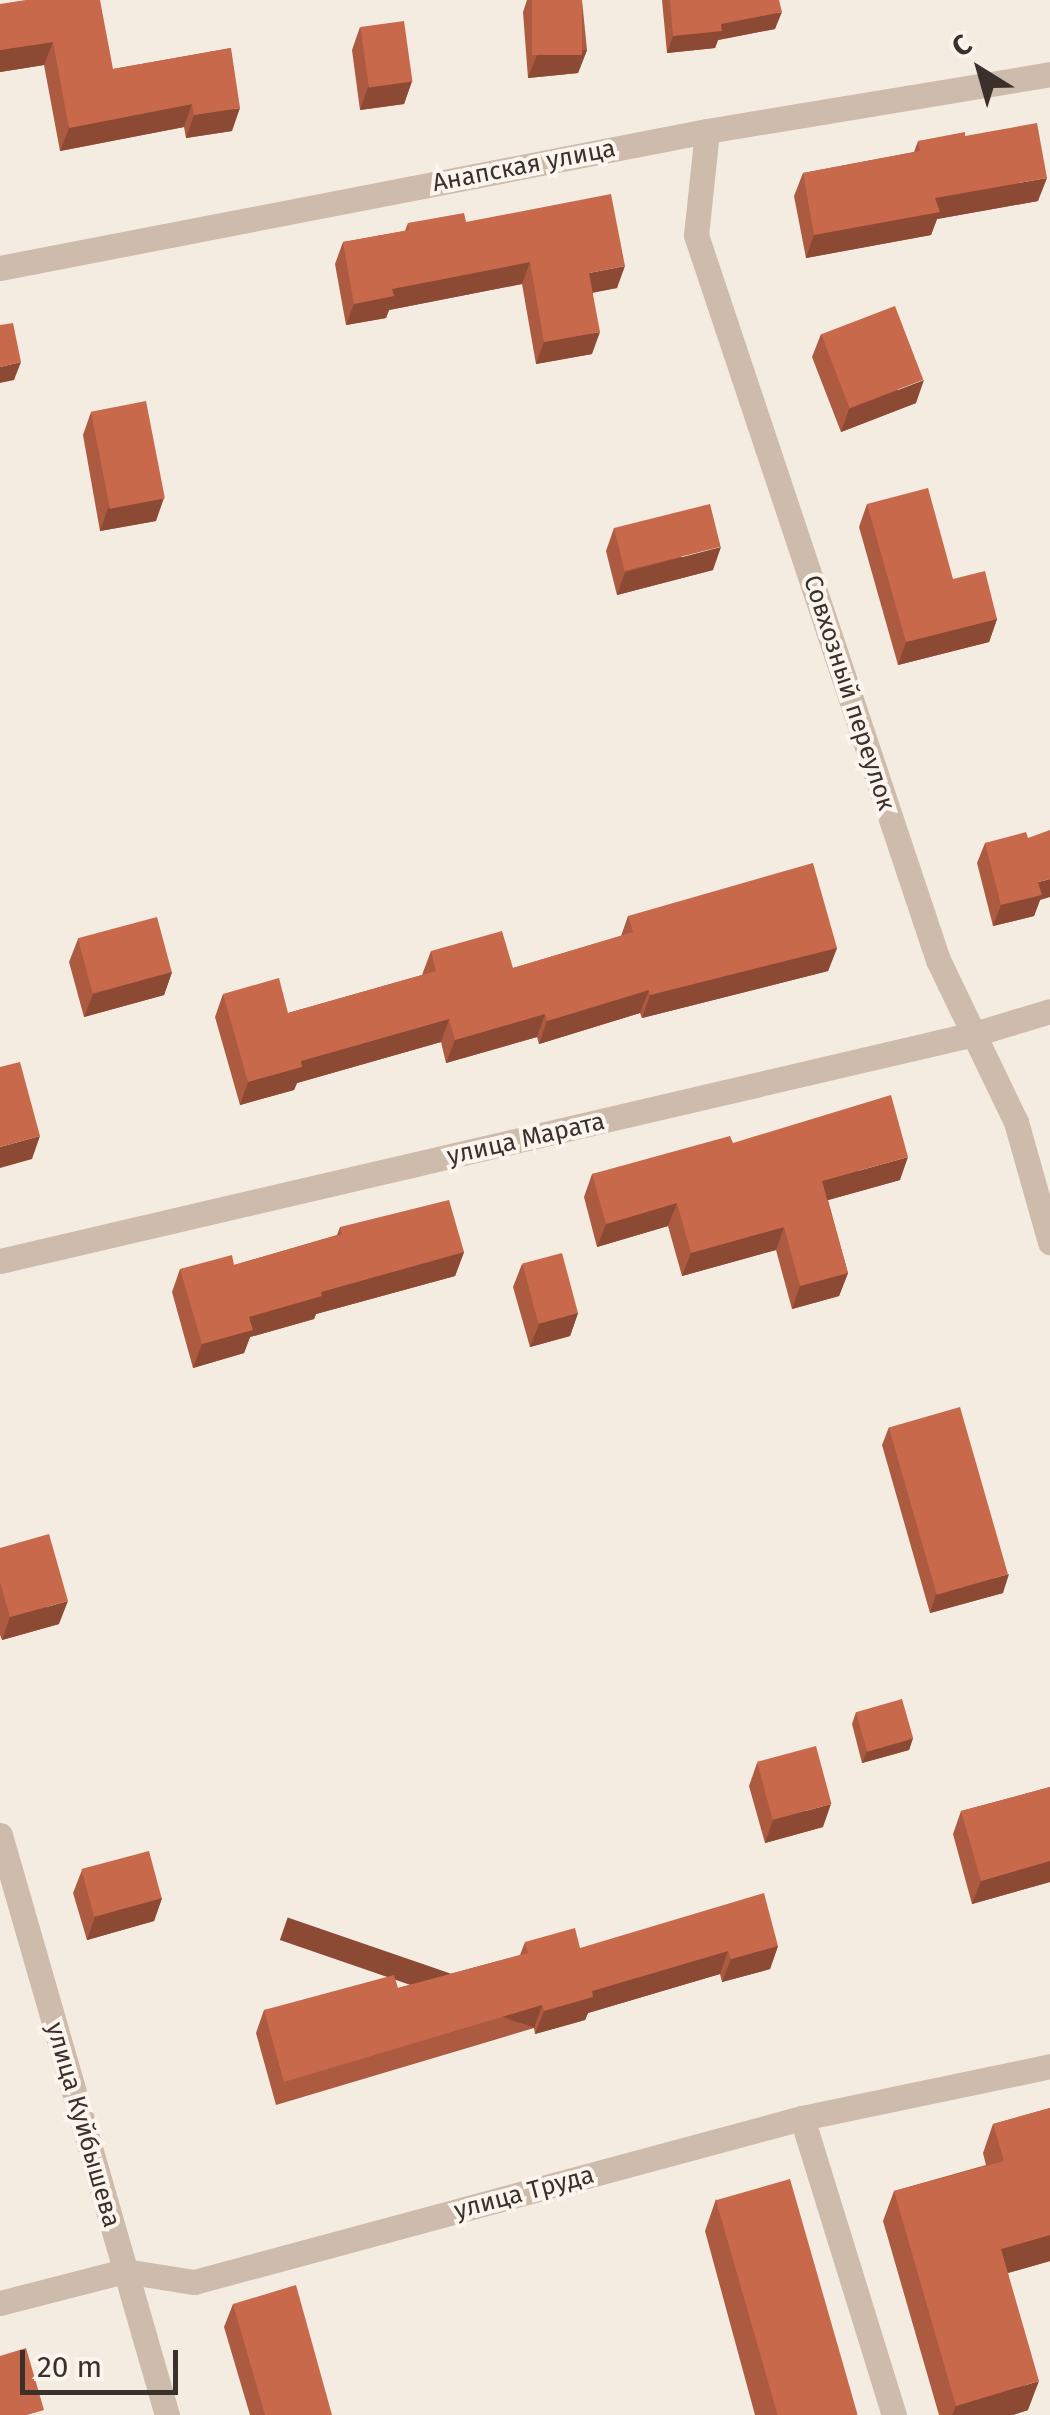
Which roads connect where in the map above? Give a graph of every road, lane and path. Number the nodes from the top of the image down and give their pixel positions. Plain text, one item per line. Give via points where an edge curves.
1 (1050, 74) edge
2 (707, 131) junction
3 (0, 268) edge
4 (1050, 1011) edge
5 (974, 1034) junction
6 (1050, 1242) edge
7 (0, 1261) edge
8 (0, 1835) edge
9 (1050, 2066) edge
10 (802, 2118) junction
11 (125, 2272) junction
12 (0, 2303) edge
13 (167, 2415) edge
14 (894, 2415) edge

1 - 2 street, Анапская улица
2 - 3 street, Анапская улица
2 - 5 street, Совхозный переулок via 696,235 938,960
4 - 5 street, улица Марата
5 - 6 street, Совхозный переулок via 1016,1122
5 - 7 street, улица Марата
8 - 11 street, улица Куйбышева
9 - 10 street, улица Труда
10 - 11 street, улица Труда via 194,2282
10 - 14 street
11 - 12 street, улица Труда
11 - 13 street, улица Куйбышева

